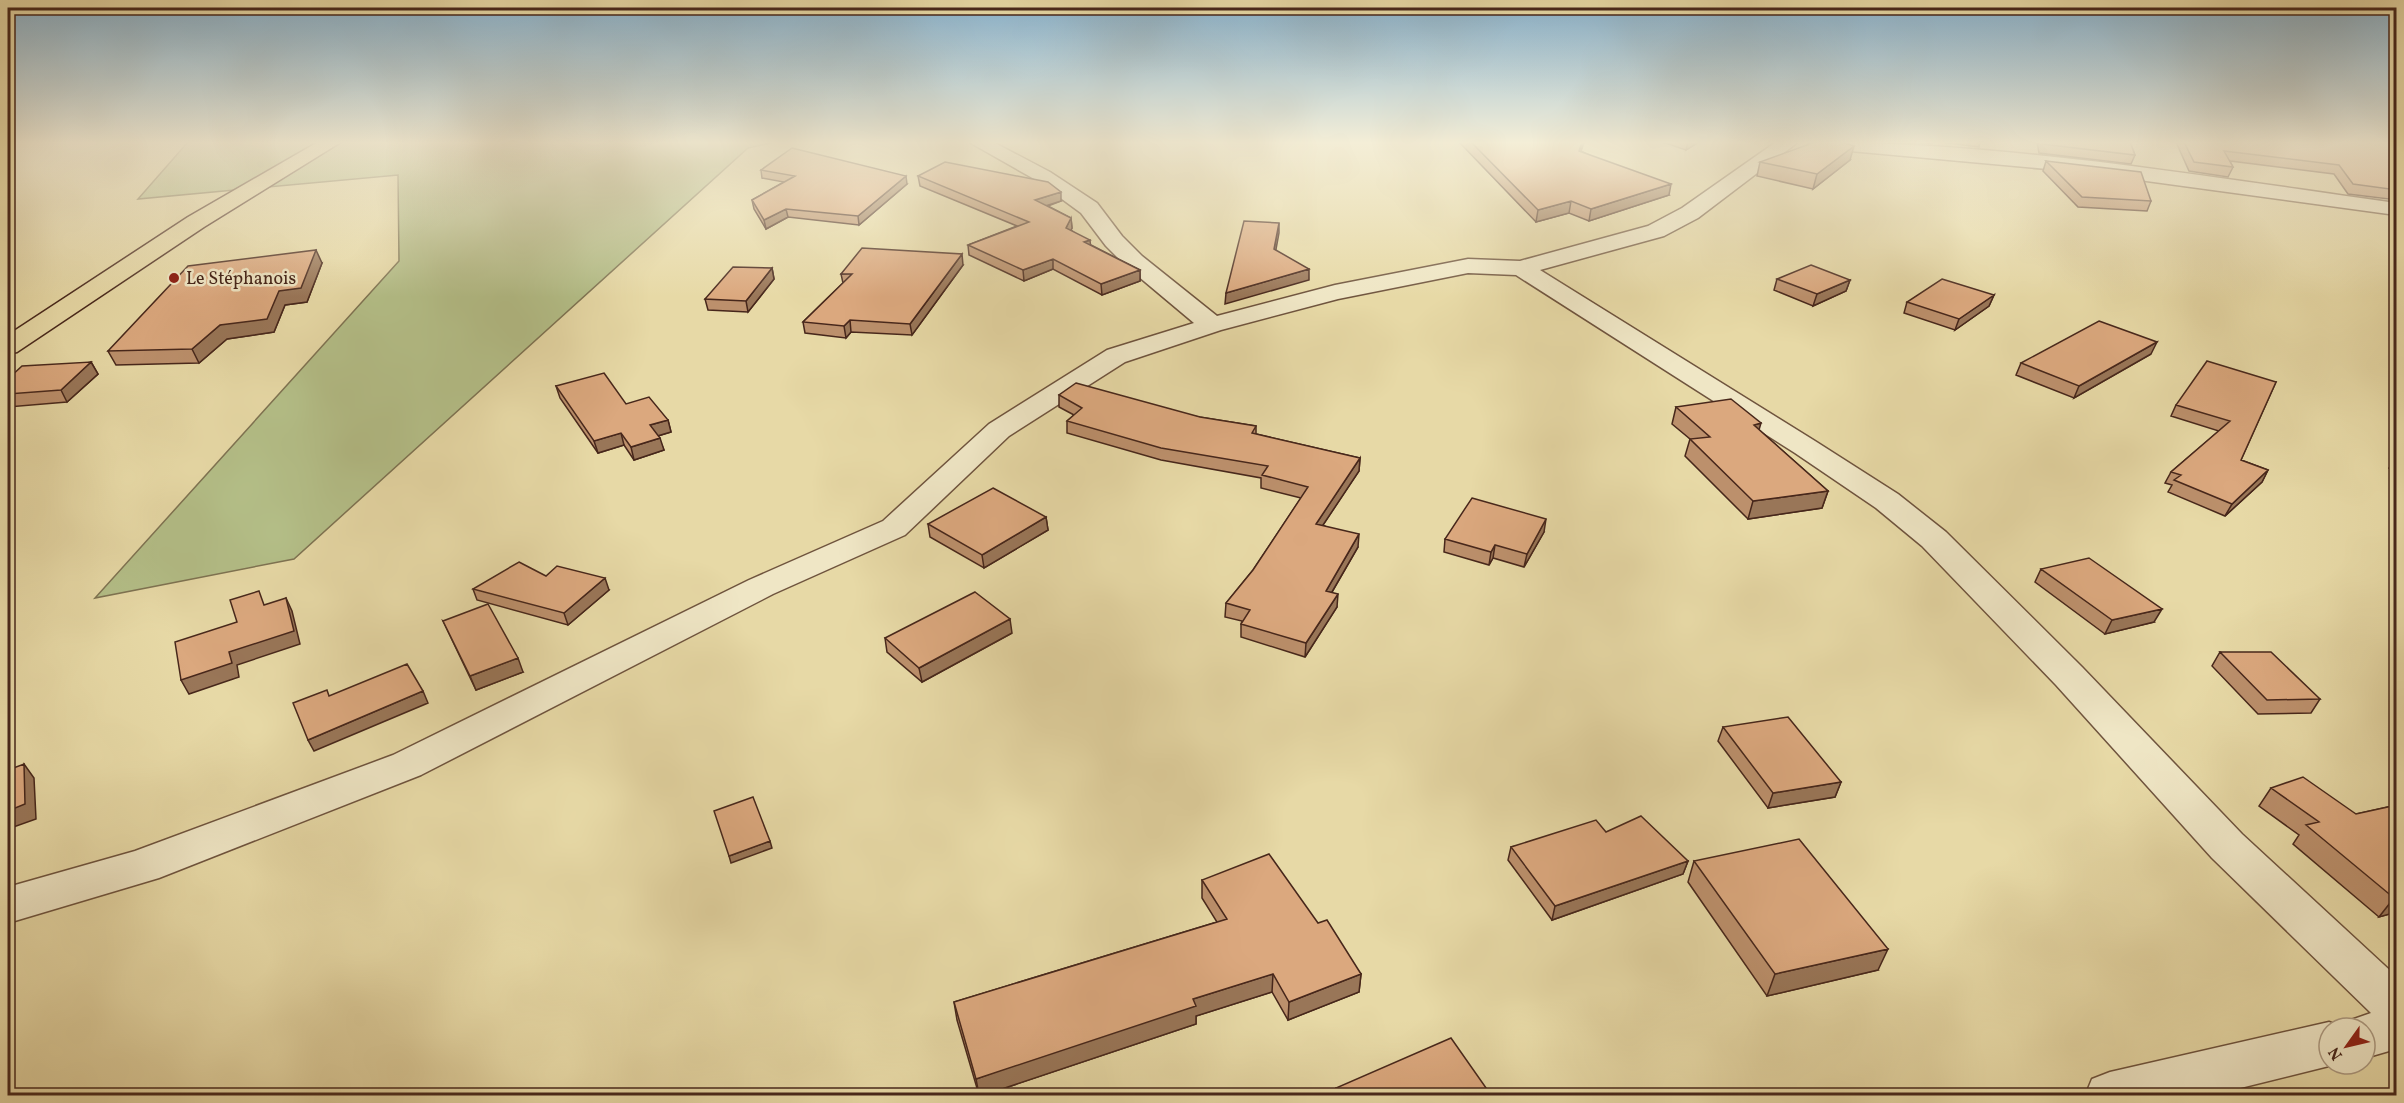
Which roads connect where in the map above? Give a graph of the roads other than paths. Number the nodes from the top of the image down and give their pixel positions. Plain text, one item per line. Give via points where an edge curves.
1 (244, 193) edge
2 (1068, 193) edge
3 (1717, 193) edge
4 (2283, 193) edge
5 (2397, 209) edge
6 (1521, 268) junction
7 (1212, 325) junction
8 (8, 346) edge
9 (8, 905) edge
10 (2397, 1006) edge
11 (2397, 1028) edge
12 (2377, 1033) edge
13 (2317, 1047) edge
14 (2110, 1095) edge

1 - 8 main road
2 - 7 street via 1089,208 1134,261
3 - 6 street via 1656,231
4 - 5 street
6 - 7 street via 1468,266 1335,292
6 - 10 street via 1887,501 1935,539 2227,846
7 - 9 street via 1116,357 999,430 894,528 761,587 407,765 144,866
11 - 12 street
13 - 14 street

